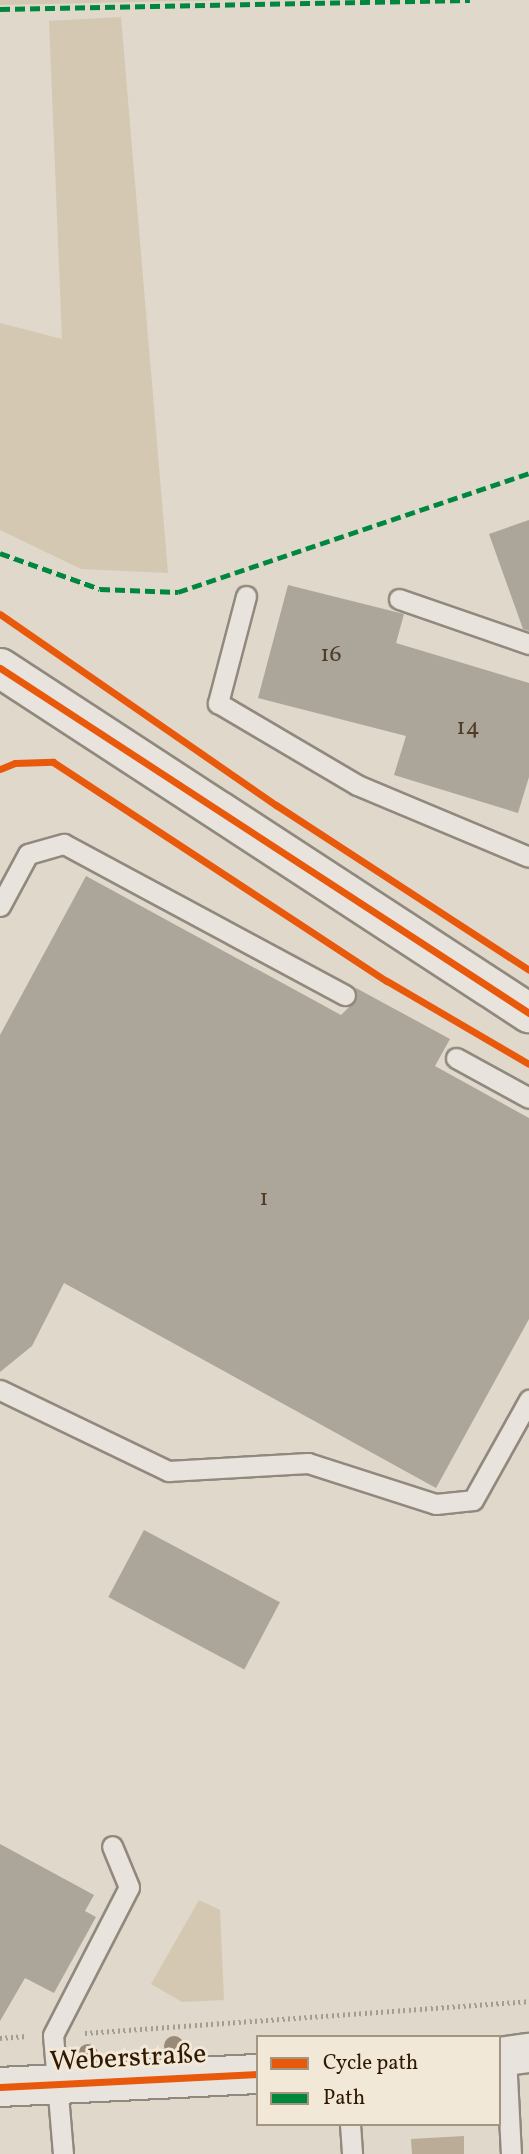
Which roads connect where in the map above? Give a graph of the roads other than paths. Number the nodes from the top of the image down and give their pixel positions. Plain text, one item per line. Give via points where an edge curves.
1 (246, 596) dead end
2 (399, 599) dead end
3 (529, 644) edge
4 (0, 669) edge
5 (529, 857) edge
6 (0, 906) edge
7 (345, 995) dead end
8 (529, 1013) edge
9 (456, 1058) dead end
10 (529, 1098) edge
11 (0, 1390) edge
12 (529, 1400) edge
13 (112, 1846) dead end
14 (511, 2055) edge
15 (256, 2074) edge
16 (57, 2083) junction
17 (0, 2087) edge
18 (350, 2126) edge
19 (63, 2154) edge
20 (352, 2154) edge
21 (512, 2154) edge

1 - 5 lane via 218,704 357,785
2 - 3 lane
4 - 8 street
6 - 7 lane via 29,854 64,844
9 - 10 lane
11 - 12 lane via 168,1471 308,1463 436,1504 473,1500
13 - 16 lane via 130,1887 53,2035
14 - 21 lane
15 - 16 street, Weberstraße
16 - 17 street, Weberstraße
16 - 19 lane
18 - 20 lane

